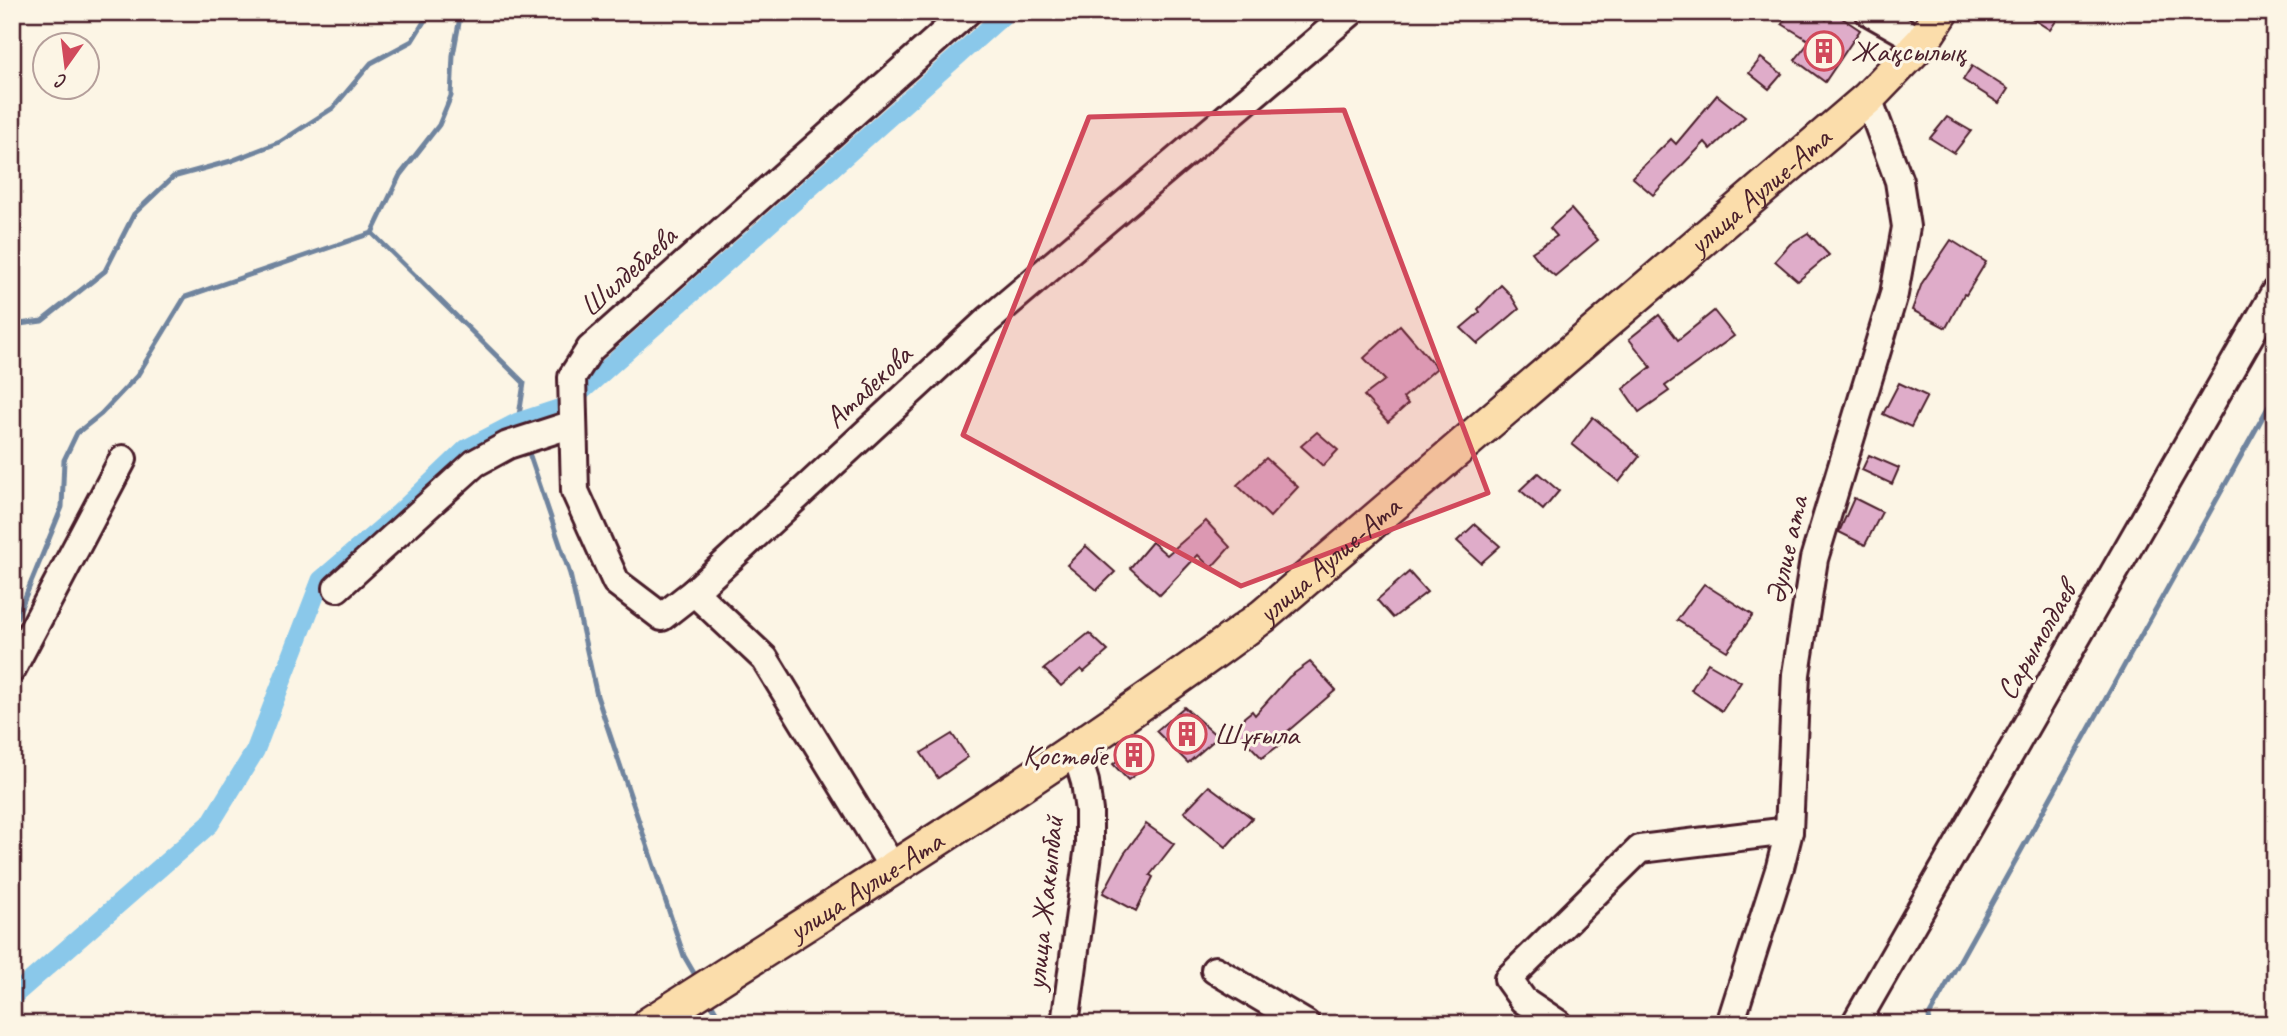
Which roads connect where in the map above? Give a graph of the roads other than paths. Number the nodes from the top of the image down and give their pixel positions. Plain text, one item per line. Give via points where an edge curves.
1 (967, 12) edge
2 (1351, 12) edge
3 (1869, 12) edge
4 (1942, 12) edge
5 (1922, 42) junction
6 (1868, 98) junction
7 (2275, 292) edge
8 (573, 424) junction
9 (123, 458) dead end
10 (337, 587) dead end
11 (694, 592) junction
12 (12, 669) edge
13 (1075, 749) junction
14 (1789, 831) junction
15 (892, 868) junction
16 (1215, 970) dead end
17 (1728, 1022) edge
18 (649, 1024) edge
19 (1065, 1024) edge
20 (1306, 1024) edge
21 (1559, 1024) edge
22 (1855, 1024) edge

1 - 8 street, Шилдебаева via 590,349 572,377
2 - 11 street, Атабекова via 987,321
3 - 5 street
4 - 5 main road, улица Аулие-Ата
5 - 6 main road, улица Аулие-Ата
6 - 13 main road, улица Аулие-Ата via 1263,616
6 - 14 street, Әулие ата via 1899,181 1906,226 1894,294 1814,559 1796,674
7 - 22 street, Сарымолдаев
8 - 10 street via 508,445 475,463
8 - 11 street, Шилдебаева via 575,492 617,582 662,617
9 - 12 street
11 - 15 street via 765,659
13 - 15 main road, улица Аулие-Ата
13 - 19 street, улица Жакыпбай via 1085,782 1089,846
14 - 17 street, Әулие ата
14 - 21 street via 1640,849 1508,979 1523,1000
15 - 18 main road, улица Аулие-Ата
16 - 20 street

